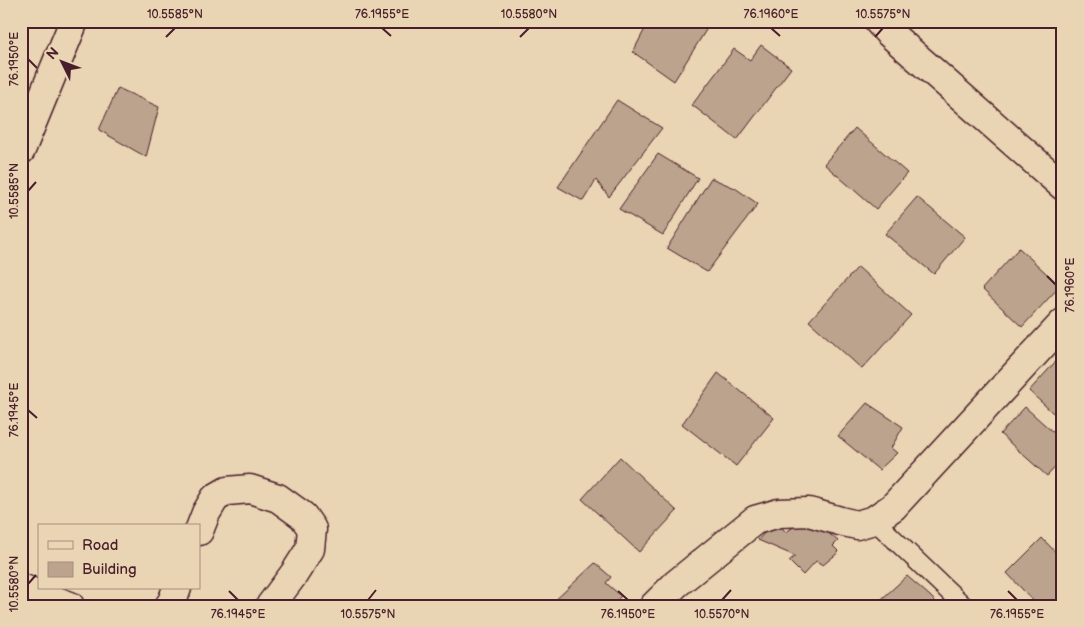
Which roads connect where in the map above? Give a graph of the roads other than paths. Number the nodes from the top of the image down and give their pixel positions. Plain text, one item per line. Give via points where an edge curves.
1 (74, 21) edge
2 (878, 21) edge
3 (21, 150) edge
4 (1063, 186) edge
5 (1063, 323) edge
6 (874, 520) junction
7 (200, 528) edge
8 (21, 588) edge
9 (176, 590) edge
10 (70, 606) edge
11 (169, 606) edge
12 (270, 606) edge
13 (654, 606) edge
14 (964, 606) edge

1 - 3 street
2 - 4 street
5 - 6 street via 893,507
6 - 13 street via 857,525 809,512 779,513 755,520
6 - 14 lane
7 - 12 street via 215,498 227,491 250,489 278,498 303,516 312,529 310,549
8 - 10 street
9 - 11 street

